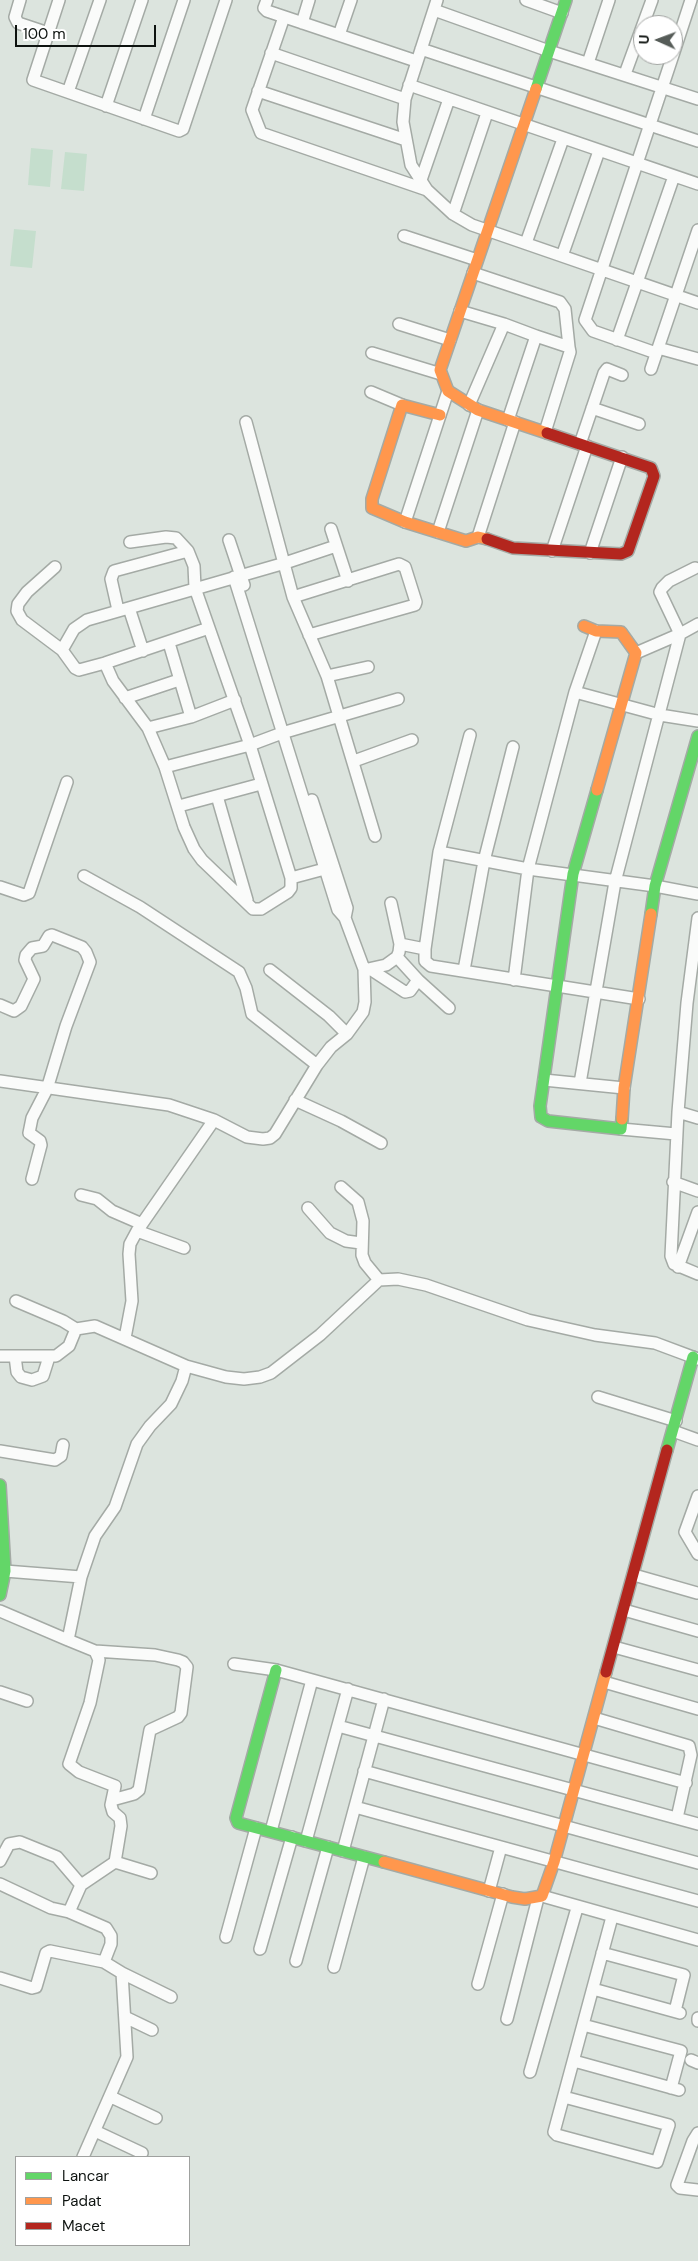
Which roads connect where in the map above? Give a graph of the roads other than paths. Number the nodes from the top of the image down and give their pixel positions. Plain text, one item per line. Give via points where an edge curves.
1 (20, 0) edge
2 (59, 0) edge
3 (100, 0) edge
4 (142, 0) edge
5 (184, 0) edge
6 (226, 0) edge
7 (267, 0) edge
8 (309, 0) edge
9 (351, 0) edge
10 (526, 0) edge
11 (566, 0) edge
12 (609, 0) edge
13 (652, 0) edge
14 (691, 0) edge
15 (436, 3) edge
16 (562, 12) junction
17 (284, 17) junction
18 (302, 23) junction
19 (683, 24) edge
20 (48, 33) junction
21 (339, 35) junction
22 (421, 48) junction
23 (549, 51) junction
24 (271, 53) junction
25 (416, 62) junction
26 (588, 63) junction
27 (670, 65) edge
28 (625, 74) junction
29 (409, 85) junction
30 (536, 86) junction
31 (662, 87) junction
32 (258, 91) junction
33 (68, 92) junction
34 (406, 99) junction
35 (449, 99) junction
36 (698, 99) edge
37 (106, 106) junction
38 (488, 113) junction
39 (144, 119) junction
40 (524, 126) junction
41 (649, 126) junction
42 (564, 139) junction
43 (406, 140) junction
44 (698, 142) edge
45 (599, 151) junction
46 (638, 164) junction
47 (674, 176) junction
48 (698, 184) edge
49 (424, 185) junction
50 (452, 214) junction
51 (488, 230) junction
52 (698, 230) edge
53 (404, 236) dead end
54 (526, 243) junction
55 (562, 256) junction
56 (477, 260) junction
57 (602, 270) junction
58 (473, 273) junction
59 (636, 282) junction
60 (677, 296) junction
61 (698, 303) edge
62 (460, 311) junction
63 (399, 324) dead end
64 (504, 324) junction
65 (536, 336) junction
66 (450, 340) junction
67 (617, 340) junction
68 (569, 347) junction
69 (657, 350) junction
70 (372, 353) dead end
71 (697, 355) edge
72 (651, 369) dead end
73 (441, 374) junction
74 (622, 375) dead end
75 (371, 392) dead end
76 (448, 392) junction
77 (402, 404) junction
78 (473, 408) junction
79 (592, 408) junction
80 (440, 415) junction
81 (511, 421) junction
82 (246, 422) dead end
83 (639, 424) dead end
84 (545, 432) junction
85 (584, 445) junction
86 (622, 457) junction
87 (405, 522) junction
88 (331, 529) dead end
89 (438, 532) junction
90 (478, 537) junction
91 (229, 540) dead end
92 (130, 542) dead end
93 (336, 546) junction
94 (188, 551) junction
95 (552, 551) junction
96 (590, 553) junction
97 (285, 563) junction
98 (55, 567) dead end
99 (695, 568) dead end
100 (237, 576) junction
101 (348, 581) junction
102 (196, 588) junction
103 (293, 597) junction
104 (124, 609) junction
105 (698, 624) edge
106 (584, 626) dead end
107 (209, 628) junction
108 (596, 631) junction
109 (680, 634) junction
110 (309, 635) junction
111 (169, 643) junction
112 (62, 650) junction
113 (144, 651) junction
114 (636, 653) junction
115 (104, 663) junction
116 (368, 667) dead end
117 (327, 676) junction
118 (179, 680) junction
119 (575, 692) junction
120 (125, 698) junction
121 (398, 699) dead end
122 (235, 700) junction
123 (621, 704) junction
124 (660, 715) junction
125 (191, 716) junction
126 (340, 717) junction
127 (698, 721) edge
128 (148, 728) junction
129 (285, 732) junction
130 (470, 735) dead end
131 (698, 736) edge
132 (412, 740) dead end
133 (250, 745) junction
134 (513, 746) dead end
135 (354, 761) junction
136 (165, 767) junction
137 (67, 782) dead end
138 (261, 784) junction
139 (217, 796) junction
140 (179, 806) junction
141 (375, 836) dead end
142 (439, 852) junction
143 (484, 861) junction
144 (329, 867) junction
145 (528, 869) junction
146 (573, 874) junction
147 (84, 876) dead end
148 (291, 878) junction
149 (615, 882) junction
150 (655, 886) junction
151 (0, 887) edge
152 (698, 894) edge
153 (391, 903) dead end
154 (248, 904) junction
155 (698, 918) edge
156 (400, 944) junction
157 (425, 949) junction
158 (397, 957) junction
159 (367, 969) junction
160 (270, 970) dead end
161 (464, 970) junction
162 (418, 980) junction
163 (514, 980) junction
164 (558, 987) junction
165 (594, 993) junction
166 (639, 998) junction
167 (692, 1003) edge
168 (0, 1005) edge
169 (449, 1008) dead end
170 (347, 1034) junction
171 (317, 1064) junction
172 (544, 1080) junction
173 (0, 1082) edge
174 (580, 1083) junction
175 (624, 1088) junction
176 (47, 1089) junction
177 (295, 1100) junction
178 (678, 1112) junction
179 (698, 1118) edge
180 (214, 1120) junction
181 (621, 1129) junction
182 (676, 1134) junction
183 (381, 1143) dead end
184 (32, 1179) dead end
185 (673, 1182) junction
186 (341, 1187) dead end
187 (698, 1190) edge
188 (82, 1195) dead end
189 (308, 1208) dead end
190 (698, 1212) edge
191 (139, 1227) junction
192 (361, 1243) junction
193 (184, 1248) dead end
194 (678, 1267) junction
195 (698, 1274) edge
196 (379, 1280) junction
197 (16, 1301) dead end
198 (76, 1330) junction
199 (125, 1338) junction
200 (0, 1356) edge
201 (15, 1356) junction
202 (49, 1357) junction
203 (696, 1358) edge
204 (186, 1366) junction
205 (598, 1397) dead end
206 (675, 1426) junction
207 (698, 1440) edge
208 (63, 1445) dead end
209 (0, 1451) edge
210 (0, 1485) edge
211 (698, 1496) edge
212 (698, 1554) edge
213 (4, 1570) junction
214 (634, 1575) junction
215 (81, 1577) junction
216 (697, 1592) edge
217 (0, 1595) edge
218 (624, 1610) junction
219 (0, 1611) edge
220 (698, 1631) edge
221 (68, 1640) junction
222 (614, 1647) junction
223 (95, 1651) junction
224 (234, 1664) dead end
225 (276, 1670) junction
226 (698, 1670) edge
227 (312, 1680) junction
228 (604, 1682) junction
229 (348, 1690) junction
230 (0, 1692) edge
231 (384, 1700) junction
232 (27, 1701) dead end
233 (698, 1709) edge
234 (594, 1718) junction
235 (338, 1726) junction
236 (374, 1736) junction
237 (584, 1755) junction
238 (364, 1771) junction
239 (686, 1783) junction
240 (574, 1790) junction
241 (112, 1800) junction
242 (355, 1807) junction
243 (677, 1818) junction
244 (698, 1824) edge
245 (564, 1826) junction
246 (256, 1828) junction
247 (271, 1832) junction
248 (292, 1837) junction
249 (306, 1841) junction
250 (328, 1847) junction
251 (501, 1847) junction
252 (343, 1851) junction
253 (364, 1857) junction
254 (0, 1861) edge
255 (114, 1862) junction
256 (554, 1862) junction
257 (698, 1863) edge
258 (151, 1873) dead end
259 (0, 1884) edge
260 (81, 1885) junction
261 (489, 1890) junction
262 (503, 1894) junction
263 (540, 1897) junction
264 (698, 1902) edge
265 (577, 1908) junction
266 (69, 1912) junction
267 (612, 1917) junction
268 (226, 1937) dead end
269 (698, 1940) edge
270 (260, 1950) dead end
271 (602, 1953) junction
272 (104, 1962) junction
273 (296, 1962) dead end
274 (334, 1967) dead end
275 (122, 1973) junction
276 (0, 1978) edge
277 (478, 1984) dead end
278 (593, 1989) junction
279 (171, 1996) dead end
280 (125, 2017) junction
281 (507, 2019) dead end
282 (583, 2025) junction
283 (152, 2030) dead end
284 (574, 2061) junction
285 (530, 2072) dead end
286 (111, 2097) junction
287 (564, 2097) junction
288 (156, 2118) dead end
289 (95, 2131) junction
290 (698, 2133) edge
291 (142, 2153) dead end
292 (83, 2156) edge
293 (698, 2190) edge

1 - 20 street via 16,21
2 - 20 street
3 - 33 street
4 - 37 street
5 - 39 street
6 - 39 street via 181,131
7 - 17 street via 266,10
8 - 18 street
9 - 21 street
10 - 16 street
11 - 16 street
12 - 26 street
13 - 28 street
14 - 19 street
15 - 22 street
15 - 23 street
16 - 23 street
17 - 18 street
17 - 24 street
18 - 21 street
20 - 33 street via 32,79
21 - 25 street
22 - 25 street
22 - 30 street
23 - 26 street
23 - 30 street
24 - 32 street
24 - 34 street
25 - 29 street
26 - 28 street
27 - 31 street
28 - 31 street
29 - 34 street
29 - 35 street
30 - 40 street
30 - 41 street
31 - 36 street
31 - 41 street
32 - 43 street
32 - 49 street via 252,110 261,132
33 - 37 street
34 - 43 street via 403,122
35 - 38 street
35 - 49 street
37 - 39 street
38 - 40 street
38 - 50 street
40 - 42 street
40 - 51 street
41 - 44 street
41 - 46 street
42 - 45 street
42 - 54 street
43 - 49 street via 411,165
45 - 46 street
45 - 55 street
46 - 47 street
46 - 57 street
47 - 48 street
47 - 59 street
49 - 50 street
50 - 51 street
51 - 54 street
51 - 56 street
52 - 60 street
53 - 56 street
54 - 55 street
55 - 57 street
56 - 58 street
57 - 59 street
57 - 67 street via 585,320 593,331
58 - 62 street
58 - 68 street via 560,302 565,309
59 - 60 street
59 - 67 street
60 - 61 street
60 - 69 street
62 - 64 street
62 - 66 street
63 - 66 street
64 - 65 street
64 - 78 street
65 - 68 street
65 - 81 street
66 - 73 street
67 - 69 street
68 - 84 street
69 - 71 street
69 - 72 street
70 - 73 street
73 - 76 street
74 - 79 street via 607,369
75 - 77 street
76 - 78 street
76 - 80 street
77 - 80 street
77 - 87 street via 372,508
78 - 81 street
78 - 89 street
79 - 83 street
79 - 85 street
80 - 87 street
81 - 84 street
81 - 90 street
82 - 97 street
84 - 85 street
85 - 86 street
85 - 95 street
86 - 96 street
86 - 96 street via 652,468 654,476 628,551 621,554
87 - 89 street
88 - 93 street
89 - 90 street via 466,540
90 - 95 street via 513,548
91 - 100 street
92 - 94 street via 176,538
93 - 97 street
93 - 101 street
94 - 102 street via 194,566
94 - 104 street via 114,571 112,584
95 - 96 street
97 - 100 street
97 - 103 street
98 - 112 street via 27,592 16,607 22,620
99 - 109 street via 669,581 660,592
100 - 102 street
100 - 129 street
101 - 103 street
101 - 110 street via 402,565 406,568 416,604
102 - 104 street
102 - 107 street
103 - 110 street
104 - 112 street via 87,620 74,629
104 - 113 street
105 - 109 street
106 - 108 street
107 - 111 street
107 - 122 street
108 - 114 street via 621,632
108 - 119 street
109 - 114 street
109 - 124 street
110 - 117 street
111 - 113 street
111 - 118 street
112 - 115 street via 79,670
113 - 115 street
114 - 123 street
115 - 120 street
116 - 117 street
117 - 126 street
118 - 120 street
118 - 125 street
119 - 123 street
119 - 145 street
120 - 128 street
121 - 126 street
122 - 125 street
122 - 133 street
123 - 124 street
123 - 146 street
124 - 127 street
124 - 149 street
125 - 128 street
126 - 129 street
126 - 135 street
128 - 136 street
129 - 133 street
129 - 144 street
130 - 142 street
131 - 150 street
132 - 135 street
133 - 136 street
133 - 138 street
134 - 143 street
135 - 141 street
136 - 140 street
137 - 151 street via 29,893 19,894
138 - 139 street
138 - 148 street
139 - 140 street
139 - 154 street
140 - 154 street via 194,849
142 - 143 street
142 - 157 street
143 - 145 street
143 - 161 street
144 - 148 street
144 - 159 street via 338,910 345,918
145 - 146 street
145 - 163 street
146 - 149 street
146 - 164 street
147 - 171 street via 140,907 239,972 252,1014
148 - 154 street via 288,892 261,909 253,909
149 - 150 street
149 - 165 street
150 - 152 street
150 - 166 street
153 - 156 street
155 - 167 street
156 - 157 street
156 - 158 street
157 - 161 street via 424,958 431,966
158 - 159 street via 386,965
158 - 162 street
159 - 162 street via 405,992 410,991
159 - 170 street via 362,1012
160 - 170 street
161 - 163 street
162 - 169 street
163 - 164 street
164 - 165 street
164 - 172 street
165 - 166 street
165 - 174 street
166 - 175 street
167 - 178 street
168 - 176 street via 14,1011 22,1006 34,979 25,960 26,955 32,948 43,946 49,936 82,947 86,952 90,962
170 - 171 street
171 - 177 street
172 - 174 street
172 - 181 street via 541,1117 548,1122
173 - 176 street
174 - 175 street
175 - 181 street
176 - 180 street via 169,1105
176 - 184 street via 29,1130 41,1145
177 - 180 street via 270,1138 247,1137
177 - 183 street
178 - 179 street
178 - 182 street
180 - 191 street
181 - 182 street
182 - 185 street
185 - 187 street
185 - 194 street via 671,1261
186 - 192 street via 358,1202 361,1210
188 - 191 street via 97,1199
189 - 192 street via 330,1233 346,1241
190 - 194 street
191 - 193 street
191 - 199 street via 130,1244 132,1301
192 - 196 street via 365,1263
194 - 195 street
196 - 203 street via 412,1281 528,1320 595,1335 655,1343
196 - 204 street via 320,1335 272,1372 244,1379
197 - 198 street
198 - 199 street via 95,1326
198 - 202 street via 69,1346
199 - 204 street
200 - 201 street
201 - 202 street
201 - 202 street via 17,1372 21,1377 32,1380 43,1376
203 - 206 street
204 - 215 street via 171,1404 134,1449 115,1507 95,1536
205 - 206 street
206 - 207 street
206 - 214 street
208 - 209 street via 61,1456 55,1460
210 - 213 street
211 - 212 street via 685,1532
213 - 215 street
213 - 217 street
214 - 216 street
214 - 218 street
215 - 221 street
218 - 220 street
218 - 222 street
219 - 221 street
221 - 223 street
222 - 226 street
222 - 228 street
223 - 241 street via 99,1660 98,1673 69,1764 86,1776 113,1784
223 - 241 street via 155,1655 178,1660 187,1667 181,1713 150,1730 138,1790
224 - 225 street
225 - 227 street
225 - 246 street via 236,1818 238,1823
227 - 229 street
227 - 247 street
228 - 233 street
228 - 234 street
229 - 231 street
229 - 235 street
230 - 232 street
231 - 236 street
231 - 237 street
234 - 237 street
234 - 239 street via 689,1746 691,1755
235 - 236 street
235 - 249 street
236 - 238 street
236 - 240 street
237 - 239 street
237 - 240 street
238 - 242 street
238 - 245 street
239 - 243 street
240 - 243 street
240 - 245 street
241 - 255 street via 111,1809 121,1821
242 - 251 street
242 - 252 street
243 - 244 street
245 - 256 street
245 - 257 street
246 - 247 street
246 - 268 street
247 - 248 street
248 - 249 street
248 - 270 street
249 - 250 street
250 - 252 street
250 - 273 street
251 - 256 street
251 - 261 street
252 - 253 street
253 - 261 street
253 - 274 street
254 - 260 street via 9,1844 20,1842 57,1857
255 - 258 street
255 - 260 street
256 - 263 street
256 - 264 street
259 - 266 street via 51,1908
260 - 266 street
261 - 262 street
262 - 263 street via 525,1899
262 - 277 street
263 - 265 street
263 - 281 street
265 - 267 street
265 - 285 street
266 - 272 street via 106,1928 111,1944
267 - 269 street
267 - 271 street
271 - 278 street
271 - 278 street via 684,1975 678,2012
272 - 275 street
272 - 276 street via 48,1951 36,1987
275 - 279 street
275 - 280 street
278 - 282 street
280 - 283 street
280 - 286 street via 128,2058
282 - 284 street
282 - 284 street via 681,2051 675,2089
284 - 287 street
286 - 288 street
286 - 289 street
287 - 287 street via 555,2134 657,2162 668,2125
289 - 291 street
289 - 292 street
290 - 293 street via 677,2185

